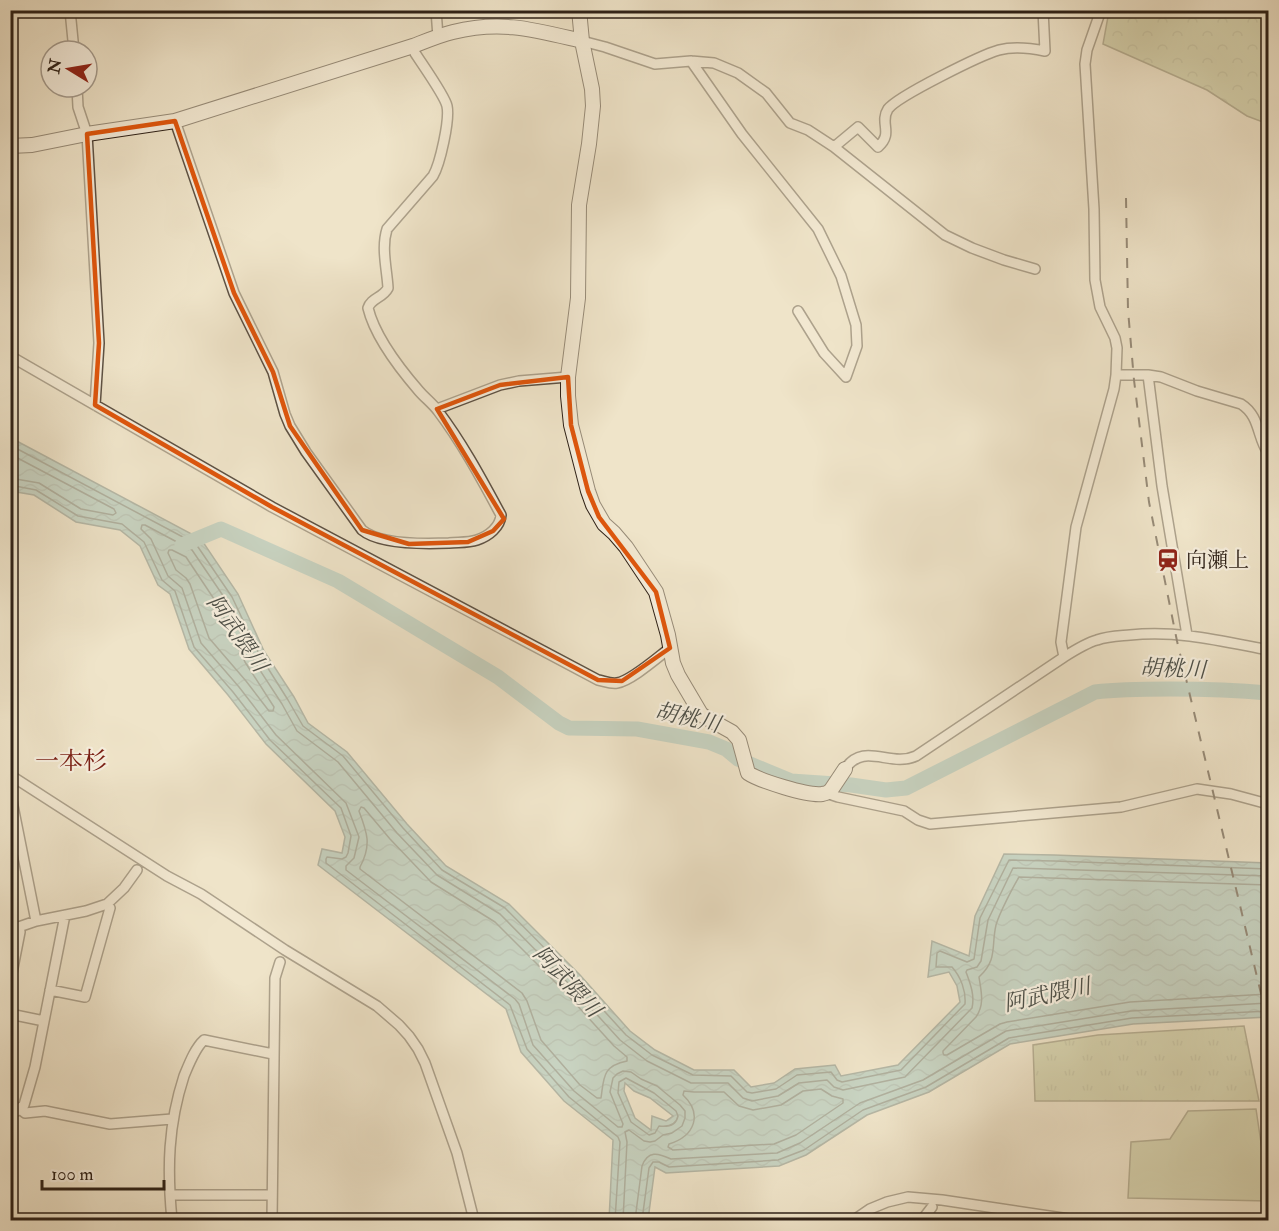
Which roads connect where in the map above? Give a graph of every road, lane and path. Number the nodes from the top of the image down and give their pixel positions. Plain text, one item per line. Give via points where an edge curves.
1 (70, 10) edge
2 (436, 10) edge
3 (579, 10) edge
4 (1043, 10) edge
5 (1101, 10) edge
6 (438, 37) junction
7 (73, 39) edge
8 (582, 41) junction
9 (413, 46) junction
10 (691, 61) junction
11 (78, 99) edge
12 (175, 121) junction
13 (87, 134) junction
14 (10, 146) edge
15 (834, 147) junction
16 (1035, 269) dead end
17 (798, 311) dead end
18 (10, 356) edge
19 (1116, 375) junction
20 (1148, 375) junction
21 (568, 377) junction
22 (96, 405) junction
23 (437, 409) junction
24 (1269, 453) edge
25 (1187, 635) junction
26 (670, 648) junction
27 (1269, 651) edge
28 (1064, 657) junction
29 (10, 775) edge
30 (837, 781) junction
31 (10, 800) edge
32 (1269, 804) edge
33 (137, 870) dead end
34 (107, 904) junction
35 (65, 915) junction
36 (36, 921) junction
37 (15, 928) edge
38 (280, 962) dead end
39 (10, 983) edge
40 (50, 990) junction
41 (10, 1014) edge
42 (44, 1021) junction
43 (273, 1054) junction
44 (15, 1109) edge
45 (172, 1119) junction
46 (170, 1195) junction
47 (272, 1195) junction
48 (932, 1207) dead end
49 (172, 1221) edge
50 (272, 1221) edge
51 (474, 1221) edge
52 (854, 1221) edge
53 (922, 1221) edge
54 (1076, 1221) edge

1 - 7 street
2 - 6 street
3 - 8 street
4 - 15 street via 1045,51 998,50 971,62 889,108 884,117 886,132 878,147 858,127
5 - 19 street via 1085,64 1095,280 1100,307 1117,348
6 - 8 street via 466,29 505,26
6 - 9 street
8 - 10 street via 655,64
8 - 21 street via 593,106 579,205 578,298
9 - 12 street
9 - 23 street via 447,105 445,134 433,176 387,229 384,240 388,288 368,308 387,348
10 - 15 street via 714,63 738,73 766,93 790,123
10 - 17 street via 742,134 818,229 841,276 856,325 857,346 846,377 824,353
11 - 13 street
12 - 13 street
12 - 23 street via 234,292 273,372 290,426 366,534 409,544 468,542 485,536 500,523 501,515 464,448
13 - 14 street
13 - 22 street via 99,343
15 - 16 street via 945,235
18 - 22 street
19 - 20 street
19 - 28 street via 1076,527 1062,642
20 - 24 street via 1241,404 1255,420
20 - 25 street
21 - 23 street via 500,385
21 - 26 street via 571,425 588,491 599,517 626,547 656,592
22 - 26 street via 272,507 598,680 622,681
25 - 27 street
25 - 28 street via 1149,633 1104,638
26 - 30 street via 678,675 698,710 739,740 748,773 813,794
28 - 30 street via 916,756 901,760 862,756 850,762
29 - 51 street via 377,1006 399,1025 425,1063 457,1153
30 - 32 street via 832,795 904,811 930,824 1121,807 1197,789
31 - 36 street
33 - 34 street
34 - 35 street
34 - 40 street via 110,908 85,997
35 - 36 street
35 - 40 street
36 - 37 street
37 - 39 street via 20,932
38 - 43 street via 275,978
40 - 42 street
41 - 42 street
42 - 44 street via 24,1105
43 - 45 street via 202,1041 187,1070
43 - 47 street
44 - 45 street via 110,1124
45 - 46 street
46 - 47 street
46 - 49 street
47 - 50 street
48 - 53 street
52 - 54 street via 870,1209 908,1197

